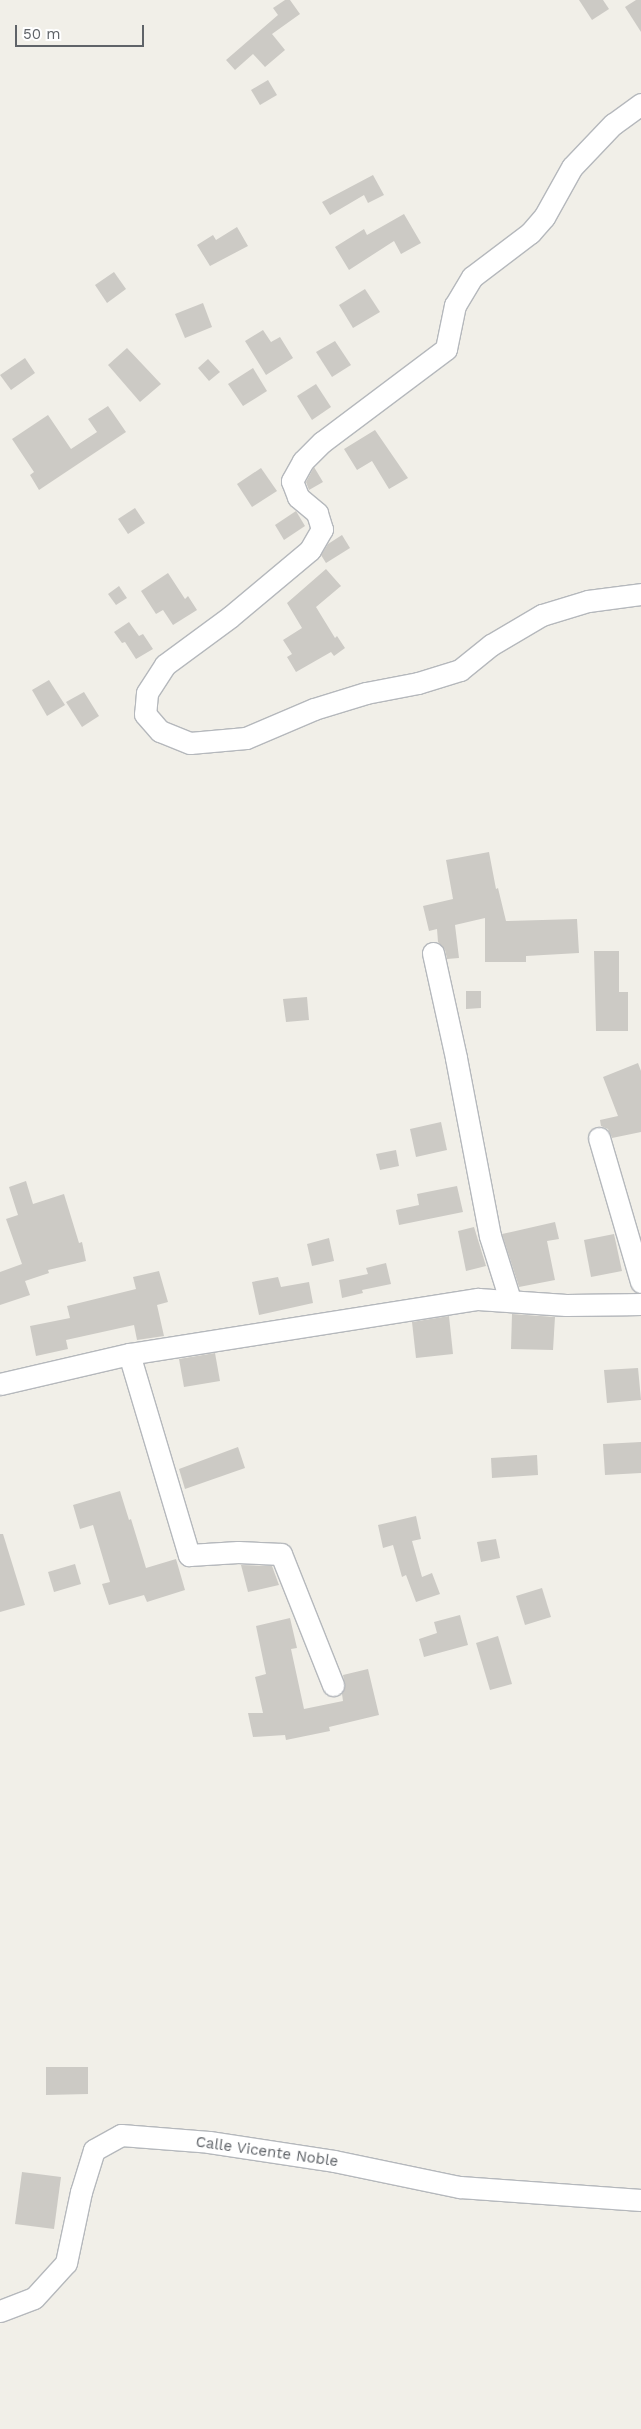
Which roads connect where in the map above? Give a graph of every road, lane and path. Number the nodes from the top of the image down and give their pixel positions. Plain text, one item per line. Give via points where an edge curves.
1 (641, 104) edge
2 (641, 594) edge
3 (433, 954) dead end
4 (600, 1138) dead end
5 (641, 1282) edge
6 (510, 1300) junction
7 (641, 1304) edge
8 (128, 1354) junction
9 (0, 1384) edge
10 (333, 1685) dead end
11 (641, 2200) edge
12 (0, 2311) edge

1 - 2 street via 613,124 572,167 544,217 530,233 472,277 455,305 446,349 322,442 303,461 292,481 298,497 317,513 322,529 310,550 230,617 164,665 147,693 145,714 160,730 190,743 246,738 314,709 460,670 491,646 542,615 588,601
3 - 6 street via 490,1236
4 - 5 street
6 - 7 street via 566,1305
6 - 8 street via 478,1299
8 - 9 street
8 - 10 street via 190,1555 281,1554
11 - 12 street, Calle Vicente Noble via 460,2187 334,2161 209,2142 121,2135 94,2150 81,2192 66,2264 34,2298

